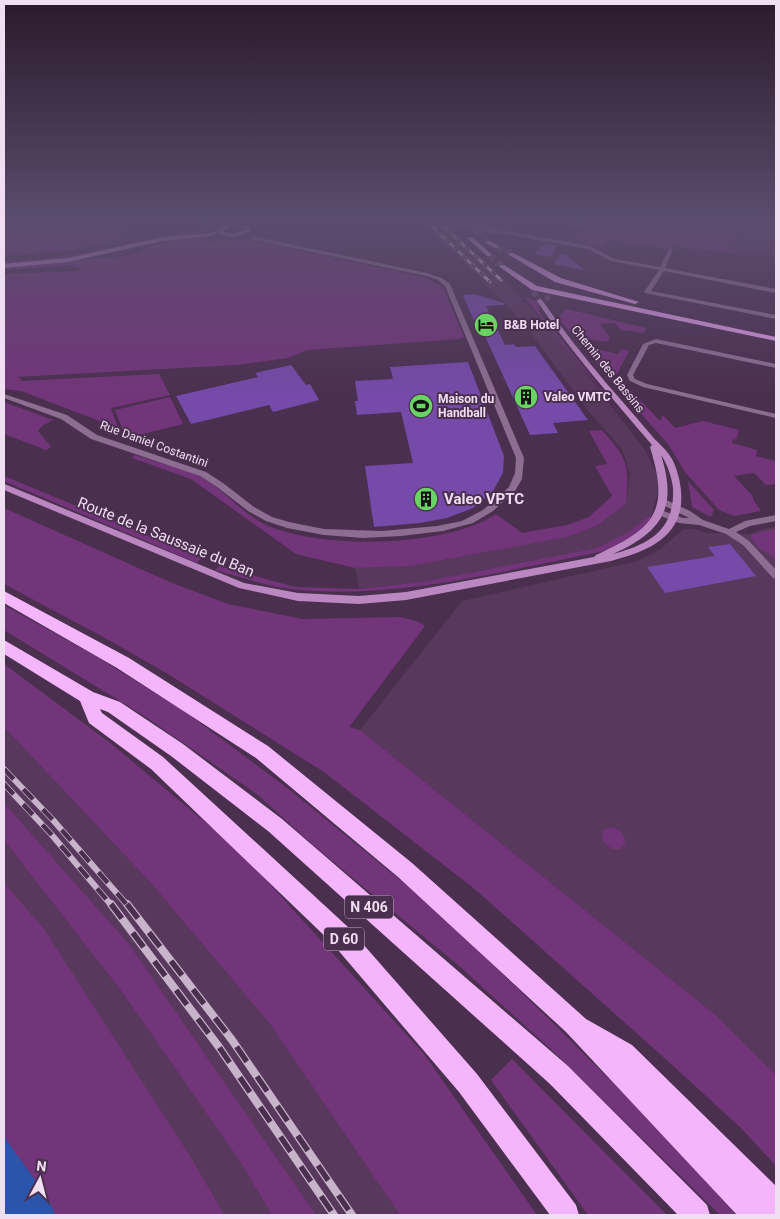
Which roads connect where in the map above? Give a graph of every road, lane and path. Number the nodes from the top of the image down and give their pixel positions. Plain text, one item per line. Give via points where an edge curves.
1 (440, 279) edge
2 (519, 279) edge
3 (540, 279) edge
4 (556, 279) edge
5 (656, 279) edge
6 (713, 279) edge
7 (776, 291) edge
8 (547, 292) junction
9 (540, 301) tunnel mouth
10 (776, 317) edge
11 (752, 328) junction
12 (776, 333) edge
13 (776, 339) edge
14 (776, 366) edge
15 (4, 396) edge
16 (776, 416) edge
17 (653, 444) junction
18 (4, 487) edge
19 (664, 502) junction
20 (678, 508) junction
21 (661, 512) junction
22 (675, 518) junction
23 (776, 518) edge
24 (700, 522) junction
25 (729, 532) junction
26 (589, 561) junction
27 (776, 576) edge
28 (4, 596) edge
29 (4, 646) edge
30 (87, 697) junction
31 (574, 1024) junction
32 (776, 1204) edge
33 (566, 1215) edge
34 (697, 1215) edge
35 (755, 1215) edge

1 - 15 street, Rue Daniel Costantini via 448,285 520,458 521,473 507,495 485,513 465,523 440,529 362,535 277,522 256,513 203,474 94,437 64,418
2 - 8 main road via 534,290
3 - 8 main road
4 - 11 main road via 682,314
5 - 10 street via 647,292
6 - 7 street
8 - 11 main road via 740,329
8 - 13 main road
9 - 17 main road, Chemin des Bassins via 547,305 558,328
11 - 12 main road
14 - 16 street via 656,341 646,344 630,375 632,380 645,386
17 - 19 main road, Chemin des Bassins via 664,477
17 - 20 main road, Chemin des Bassins via 668,459 676,474
18 - 26 main road, Route de la Saussaie du Ban via 233,582 298,597 359,600 406,596
19 - 20 street
19 - 21 main road, Chemin des Bassins
20 - 22 main road, Chemin des Bassins
20 - 24 street
21 - 22 street
21 - 26 main road via 647,530 627,545
22 - 24 street
22 - 26 main road via 661,536 636,552 613,559
23 - 25 street via 748,523
24 - 25 street
25 - 27 street via 746,543
28 - 31 highway via 123,663 262,752 405,870
29 - 30 highway, N 406
30 - 33 highway, D 60 via 95,718 157,763 340,935 468,1083
30 - 34 highway, N 406 via 114,707 275,824 559,1075
31 - 32 highway via 624,1053
31 - 35 highway

